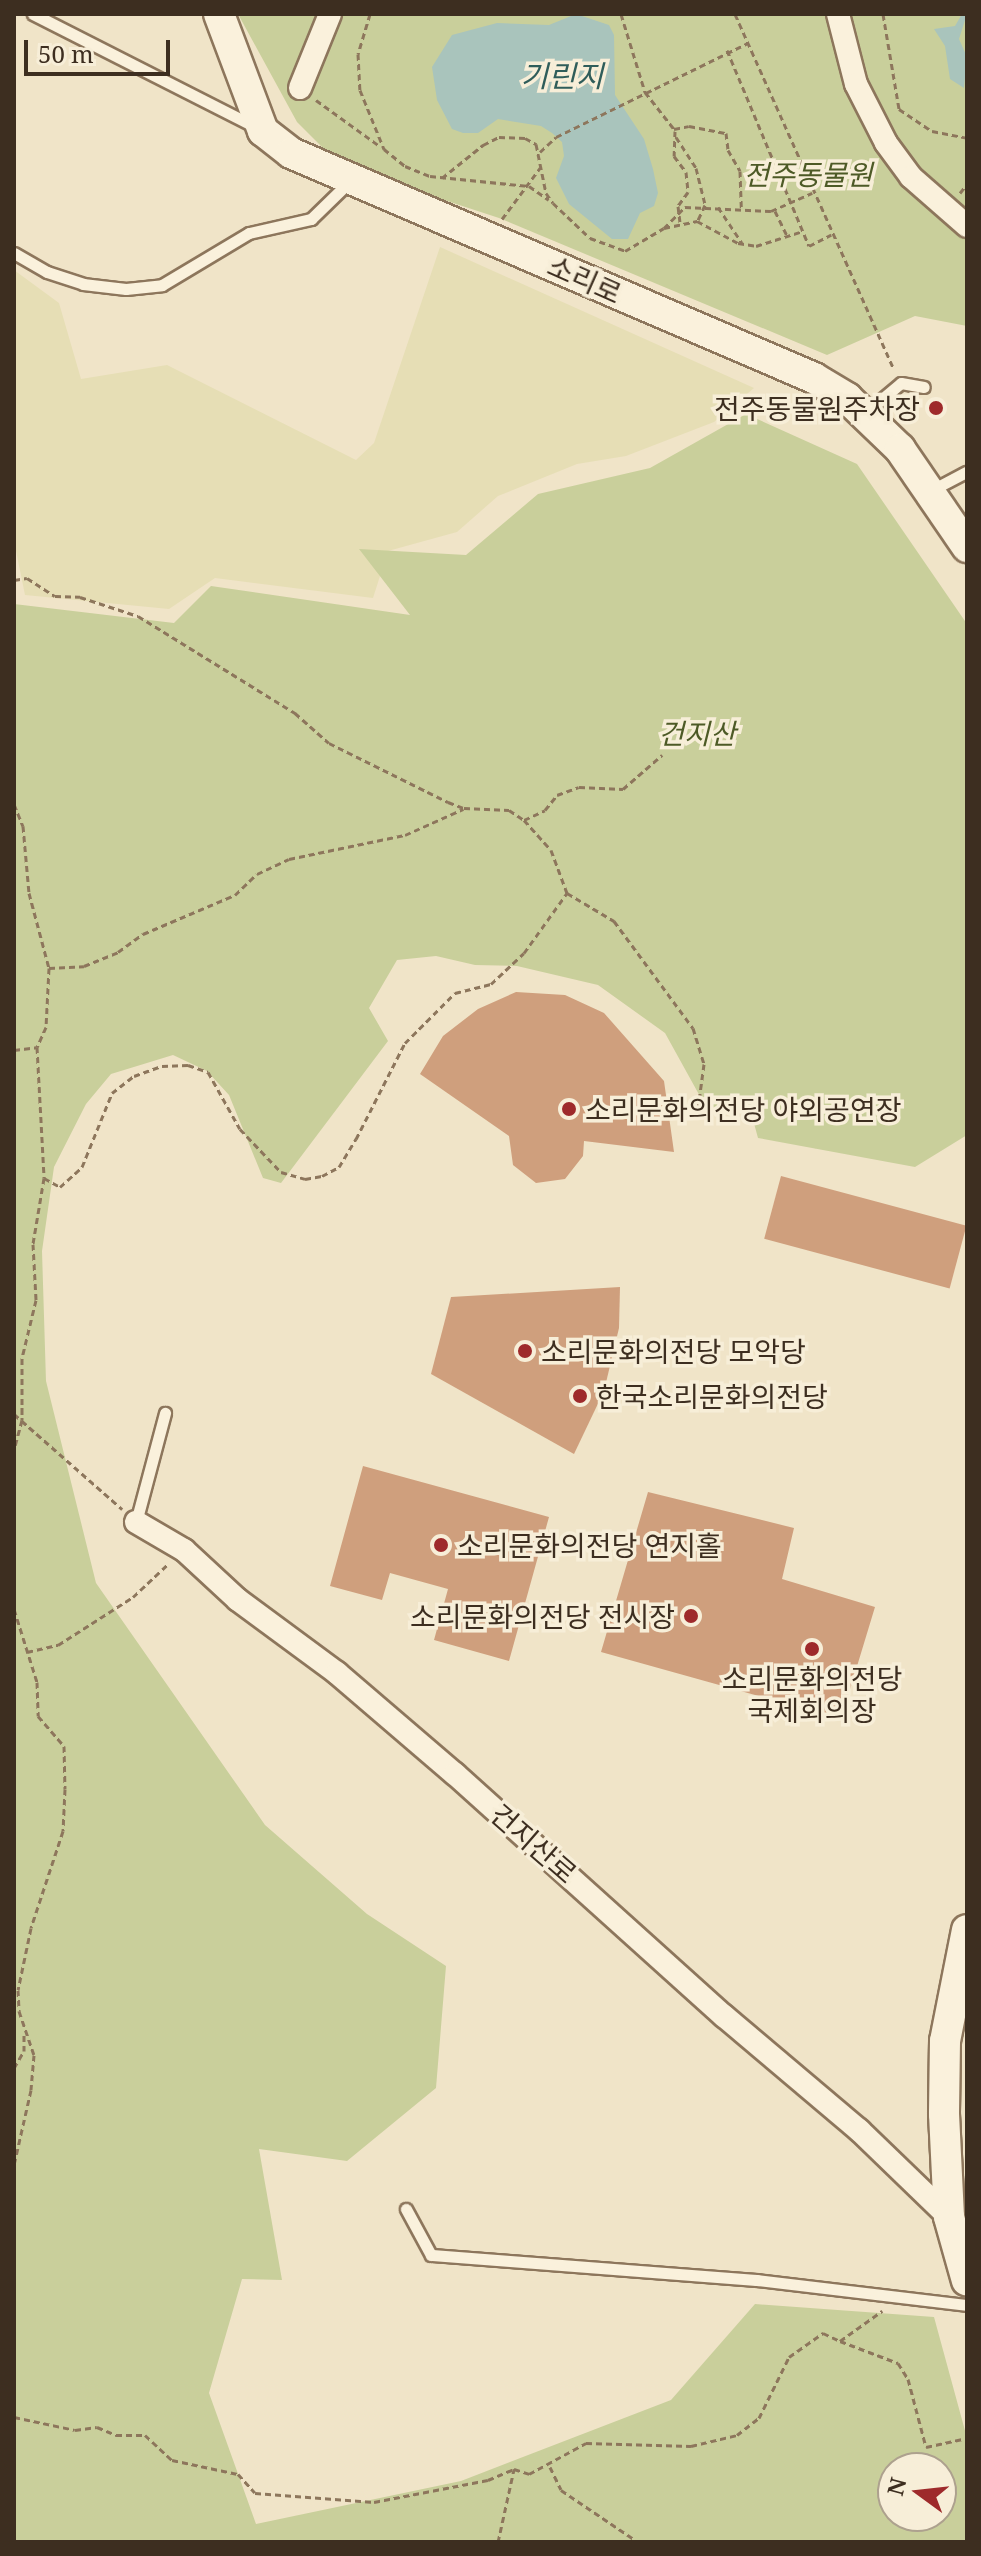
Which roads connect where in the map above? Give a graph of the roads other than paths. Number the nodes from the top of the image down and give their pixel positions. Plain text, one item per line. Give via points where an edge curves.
1 (33, 14) edge
2 (219, 14) edge
3 (330, 14) edge
4 (838, 14) edge
5 (300, 88) road end
6 (263, 131) junction
7 (350, 181) junction
8 (967, 226) edge
9 (14, 253) edge
10 (924, 387) dead end
11 (863, 414) junction
12 (966, 472) edge
13 (929, 491) junction
14 (967, 547) edge
15 (165, 1413) dead end
16 (136, 1522) joint
17 (967, 1930) edge
18 (406, 2209) dead end
19 (949, 2217) junction
20 (967, 2281) edge
21 (967, 2305) edge

1 - 6 lane
2 - 6 street
3 - 5 street
4 - 8 street via 856,84 886,143 911,177
6 - 7 street, 소리로 via 291,153
7 - 9 lane via 311,219 249,233 162,285 126,289 83,284
7 - 11 street, 소리로 via 814,378
10 - 11 lane via 901,383
11 - 13 street, 소리로 via 900,449
12 - 13 lane
13 - 14 street, 소리로
15 - 16 lane
16 - 19 street, 건지산로 via 184,1550 610,1909
17 - 19 street via 955,1968 945,2041
18 - 21 lane via 431,2255
19 - 20 street

